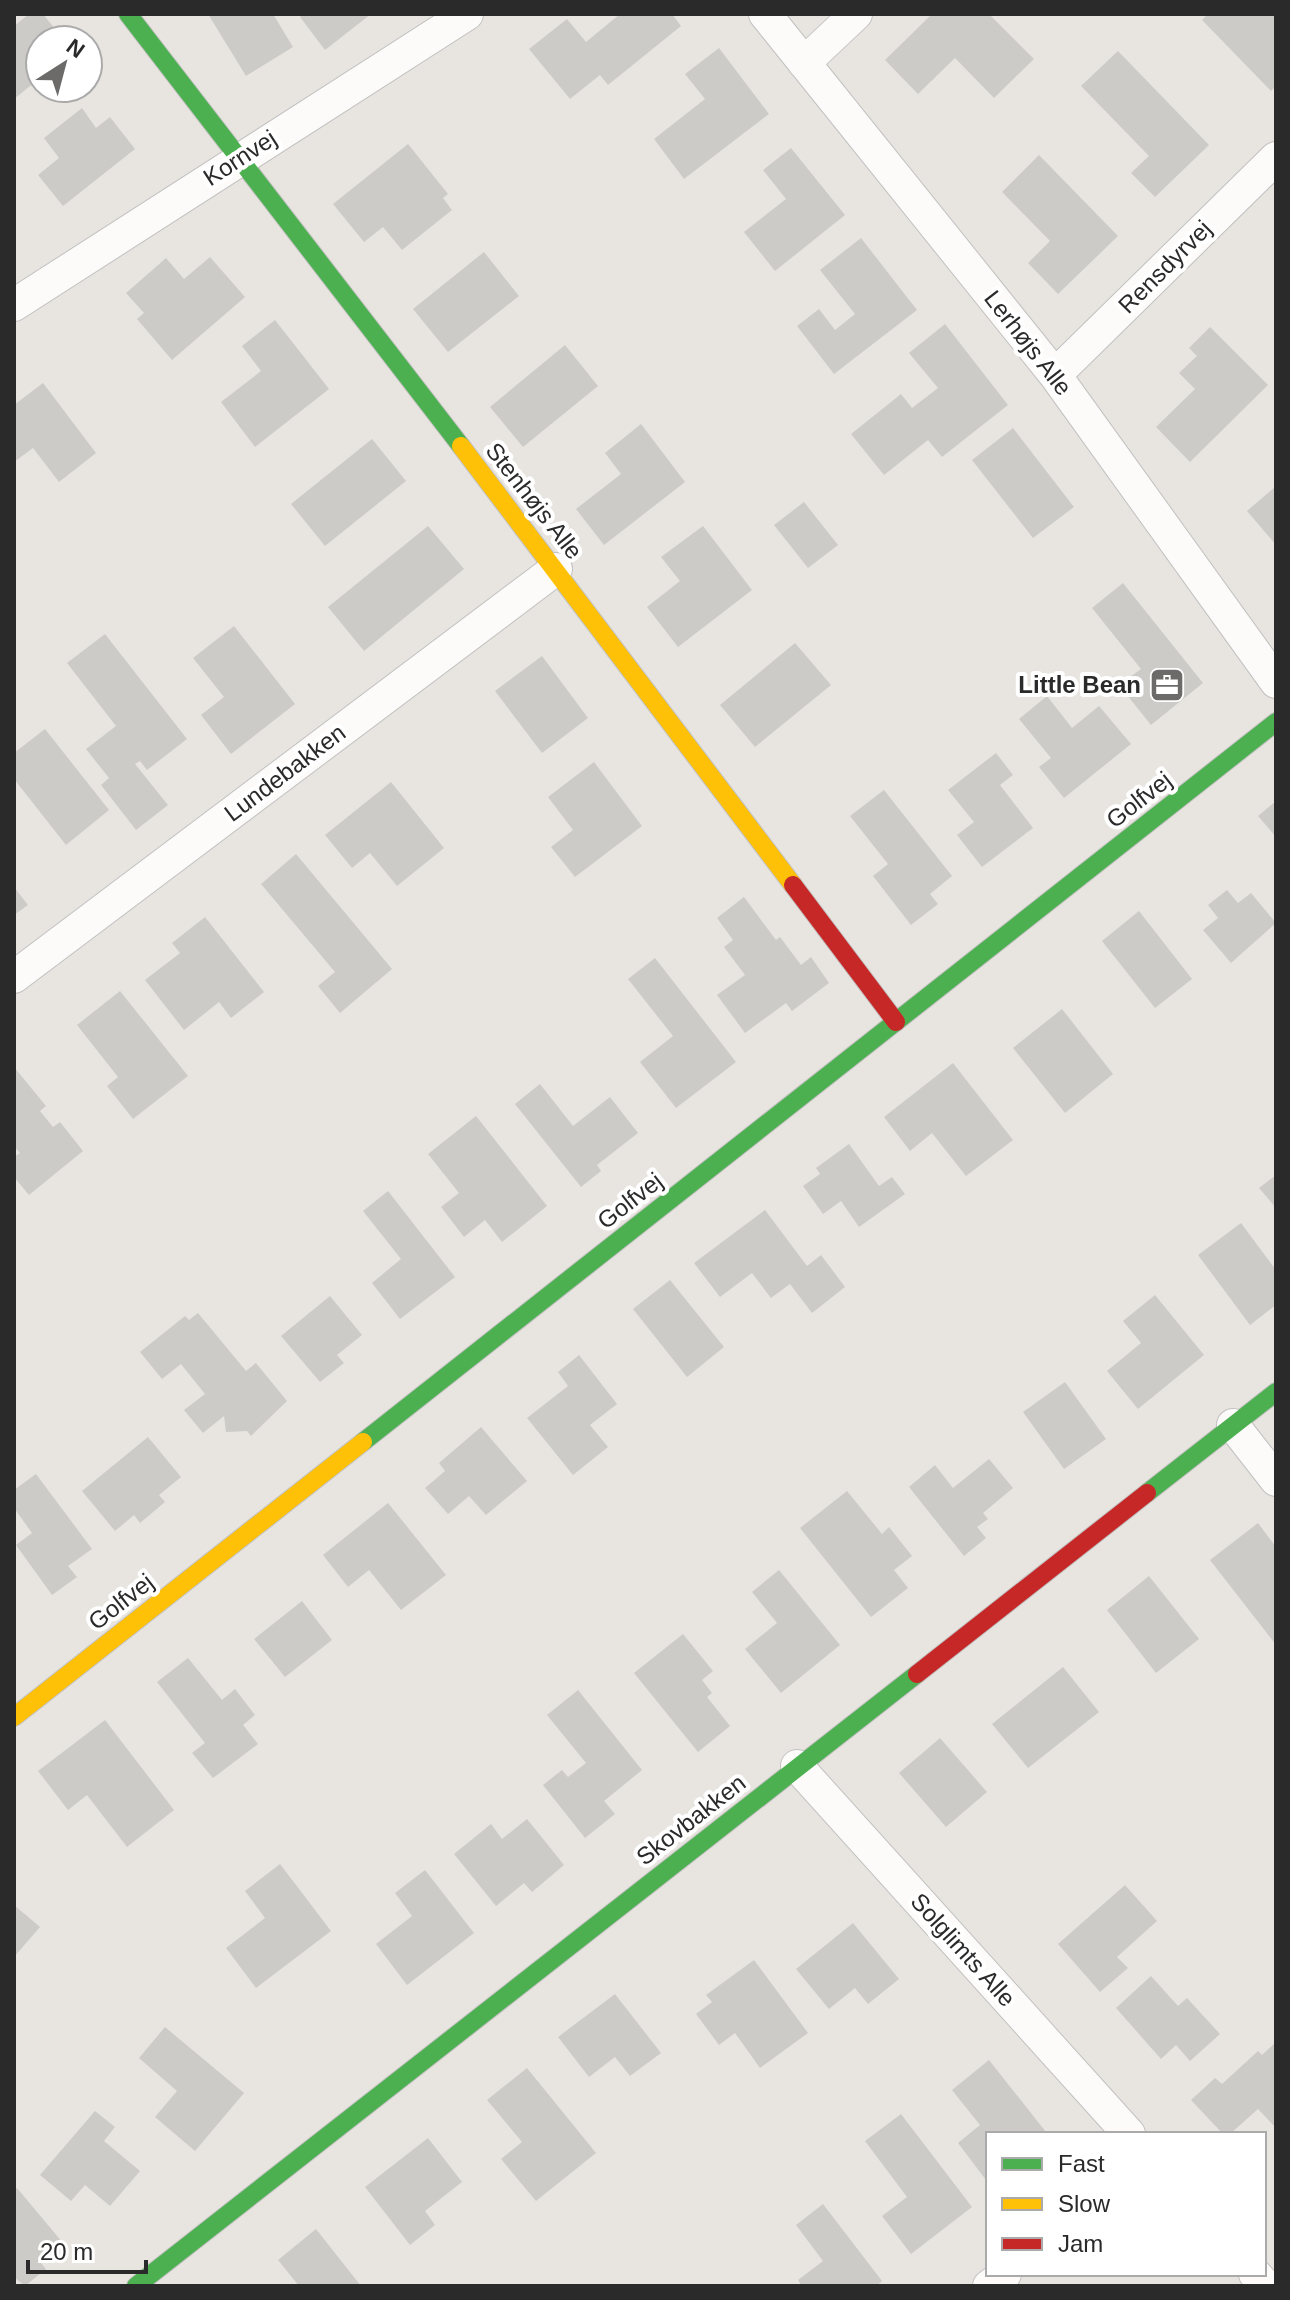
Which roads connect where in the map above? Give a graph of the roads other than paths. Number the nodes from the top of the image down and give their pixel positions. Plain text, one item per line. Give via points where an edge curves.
1 (128, 14) edge
2 (467, 14) edge
3 (765, 14) edge
4 (856, 14) edge
5 (804, 63) junction
6 (239, 158) junction
7 (1276, 158) edge
8 (14, 305) edge
9 (1055, 375) junction
10 (556, 569) junction
11 (1276, 682) edge
12 (1276, 722) edge
13 (14, 977) edge
14 (896, 1022) junction
15 (1276, 1392) edge
16 (1233, 1425) junction
17 (1276, 1480) edge
18 (14, 1717) edge
19 (797, 1766) junction
20 (1127, 2132) edge
21 (136, 2286) edge

1 - 6 street, Stenhøjs Alle
2 - 6 street, Kornvej
3 - 5 street, Lerhøjs Alle
4 - 5 street
5 - 9 street, Lerhøjs Alle
6 - 8 street, Kornvej
6 - 10 street, Stenhøjs Alle
7 - 9 street, Rensdyrvej
9 - 11 street, Lerhøjs Alle
10 - 13 street, Lundebakken
10 - 14 street, Stenhøjs Alle
12 - 14 street, Golfvej
14 - 18 street, Golfvej
15 - 16 street, Skovbakken
16 - 17 street
16 - 19 street, Skovbakken
19 - 20 street, Solglimts Alle
19 - 21 street, Skovbakken

